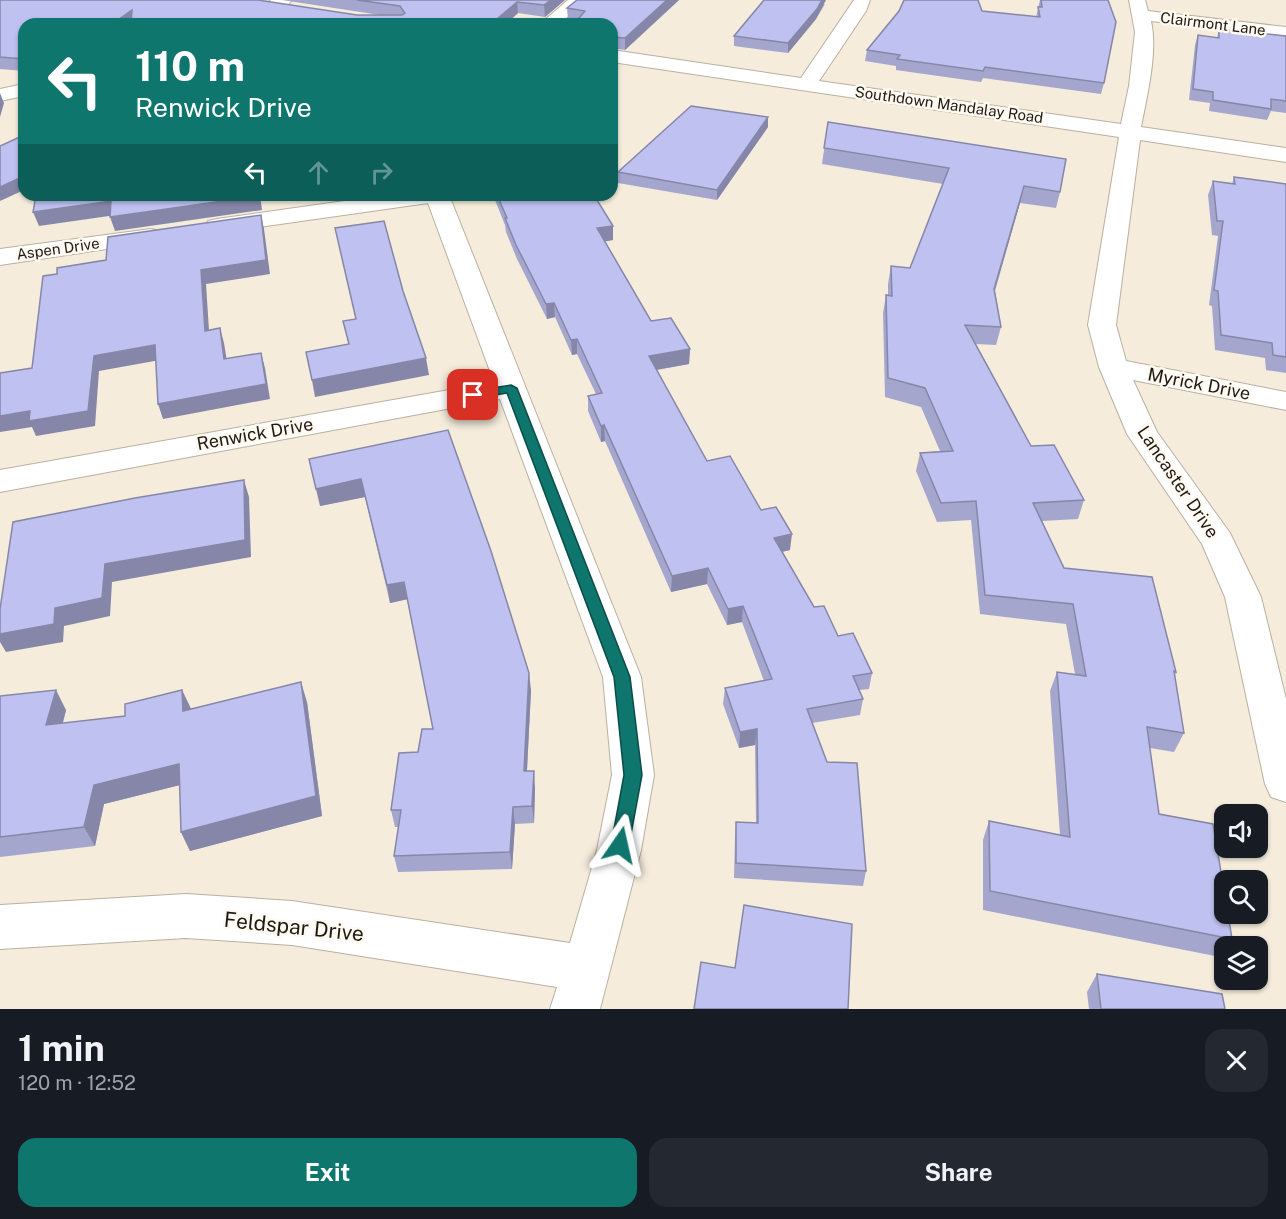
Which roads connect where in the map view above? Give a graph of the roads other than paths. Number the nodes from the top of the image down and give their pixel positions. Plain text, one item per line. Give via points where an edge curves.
1 (578, 0) edge
2 (862, 0) edge
3 (253, 3) edge
4 (278, 3) edge
5 (1139, 7) edge
6 (302, 10) edge
7 (556, 18) edge
8 (1286, 32) edge
9 (618, 57) edge
10 (807, 84) junction
11 (18, 91) edge
12 (0, 95) edge
13 (18, 110) edge
14 (0, 112) edge
15 (1130, 132) junction
16 (1286, 155) edge
17 (395, 201) edge
18 (439, 201) edge
19 (0, 257) edge
20 (1113, 367) junction
21 (511, 388) junction
22 (1286, 401) edge
23 (0, 481) edge
24 (1286, 784) edge
25 (0, 927) edge
26 (581, 989) edge

1 - 7 street
2 - 10 street
3 - 4 street
4 - 6 street
5 - 8 street, Clairmont Lane
5 - 15 street, Lancaster Drive via 1144,32
9 - 10 street, Southdown Mandalay Road
10 - 15 street, Southdown Mandalay Road
11 - 12 street
13 - 14 street
15 - 16 street, Southdown Mandalay Road
15 - 20 street, Lancaster Drive via 1102,325
17 - 19 street, Aspen Drive
18 - 21 street
20 - 22 street, Myrick Drive
20 - 24 street, Lancaster Drive via 1142,434 1218,542 1243,597
21 - 23 street, Renwick Drive
21 - 26 street via 622,677 633,775 619,850
25 - 26 street, Feldspar Drive via 186,916 292,923

